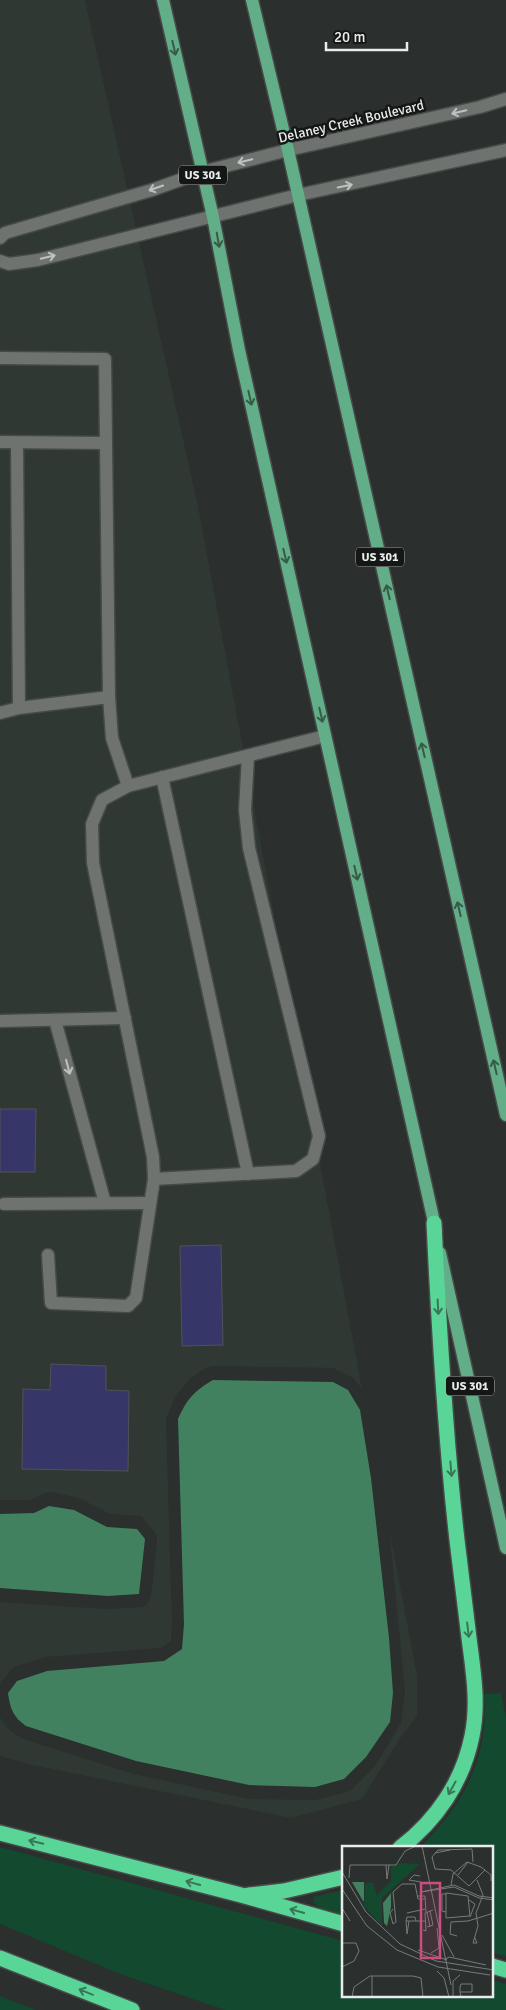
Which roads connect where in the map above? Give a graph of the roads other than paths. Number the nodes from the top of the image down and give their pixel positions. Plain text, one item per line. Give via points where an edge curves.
1 (163, 0) edge
2 (252, 0) edge
3 (506, 99) edge
4 (288, 150) junction
5 (506, 150) edge
6 (202, 172) junction
7 (298, 195) junction
8 (213, 217) junction
9 (0, 238) edge
10 (0, 261) edge
11 (0, 358) edge
12 (0, 442) edge
13 (17, 443) junction
14 (106, 443) junction
15 (109, 697) junction
16 (19, 708) junction
17 (0, 713) edge
18 (325, 736) junction
19 (248, 756) junction
20 (162, 777) junction
21 (128, 786) junction
22 (125, 1018) junction
23 (55, 1020) junction
24 (0, 1021) edge
25 (506, 1115) edge
26 (248, 1174) junction
27 (154, 1178) junction
28 (105, 1203) junction
29 (150, 1203) junction
30 (4, 1204) dead end
31 (434, 1223) junction
32 (48, 1255) dead end
33 (506, 1548) edge
34 (0, 1833) edge
35 (402, 1846) edge
36 (342, 1877) edge
37 (241, 1895) junction
38 (342, 1923) edge
39 (0, 1958) edge
40 (132, 2010) edge

1 -> 6 main road, US 301
2 - 4 main road, US 301
3 -> 4 street, Delaney Creek Boulevard
4 -> 6 street, Delaney Creek Boulevard
4 - 7 main road, US 301
7 -> 5 street
6 - 8 main road, US 301
6 -> 9 street, Delaney Creek Boulevard via 5,233
7 - 8 street
25 -> 7 main road, US 301
10 -> 8 street via 9,264 38,260
8 -> 18 main road, US 301 via 239,350
11 - 14 street via 105,359
12 - 13 street
13 - 14 street
13 - 16 street
14 - 15 street
15 - 16 street
15 - 21 street via 112,738
16 - 17 street
18 - 19 street
18 -> 31 main road, US 301
19 - 20 street
19 - 26 street via 246,810 249,848 319,1136 313,1159 296,1171
20 - 21 street
20 - 26 street
21 - 22 street via 102,800 92,824 93,863
22 - 23 street
22 - 27 street via 154,1157
23 - 24 street
23 -> 28 street
26 - 27 street
27 - 29 street
28 - 29 street
28 - 30 street
29 - 32 street via 136,1298 128,1306 51,1303
31 - 33 main road, US 301
31 -> 35 highway via 439,1329 475,1712 467,1758 453,1787 434,1816
37 -> 34 highway
36 - 37 highway via 284,1891
38 -> 37 highway
40 -> 39 highway

